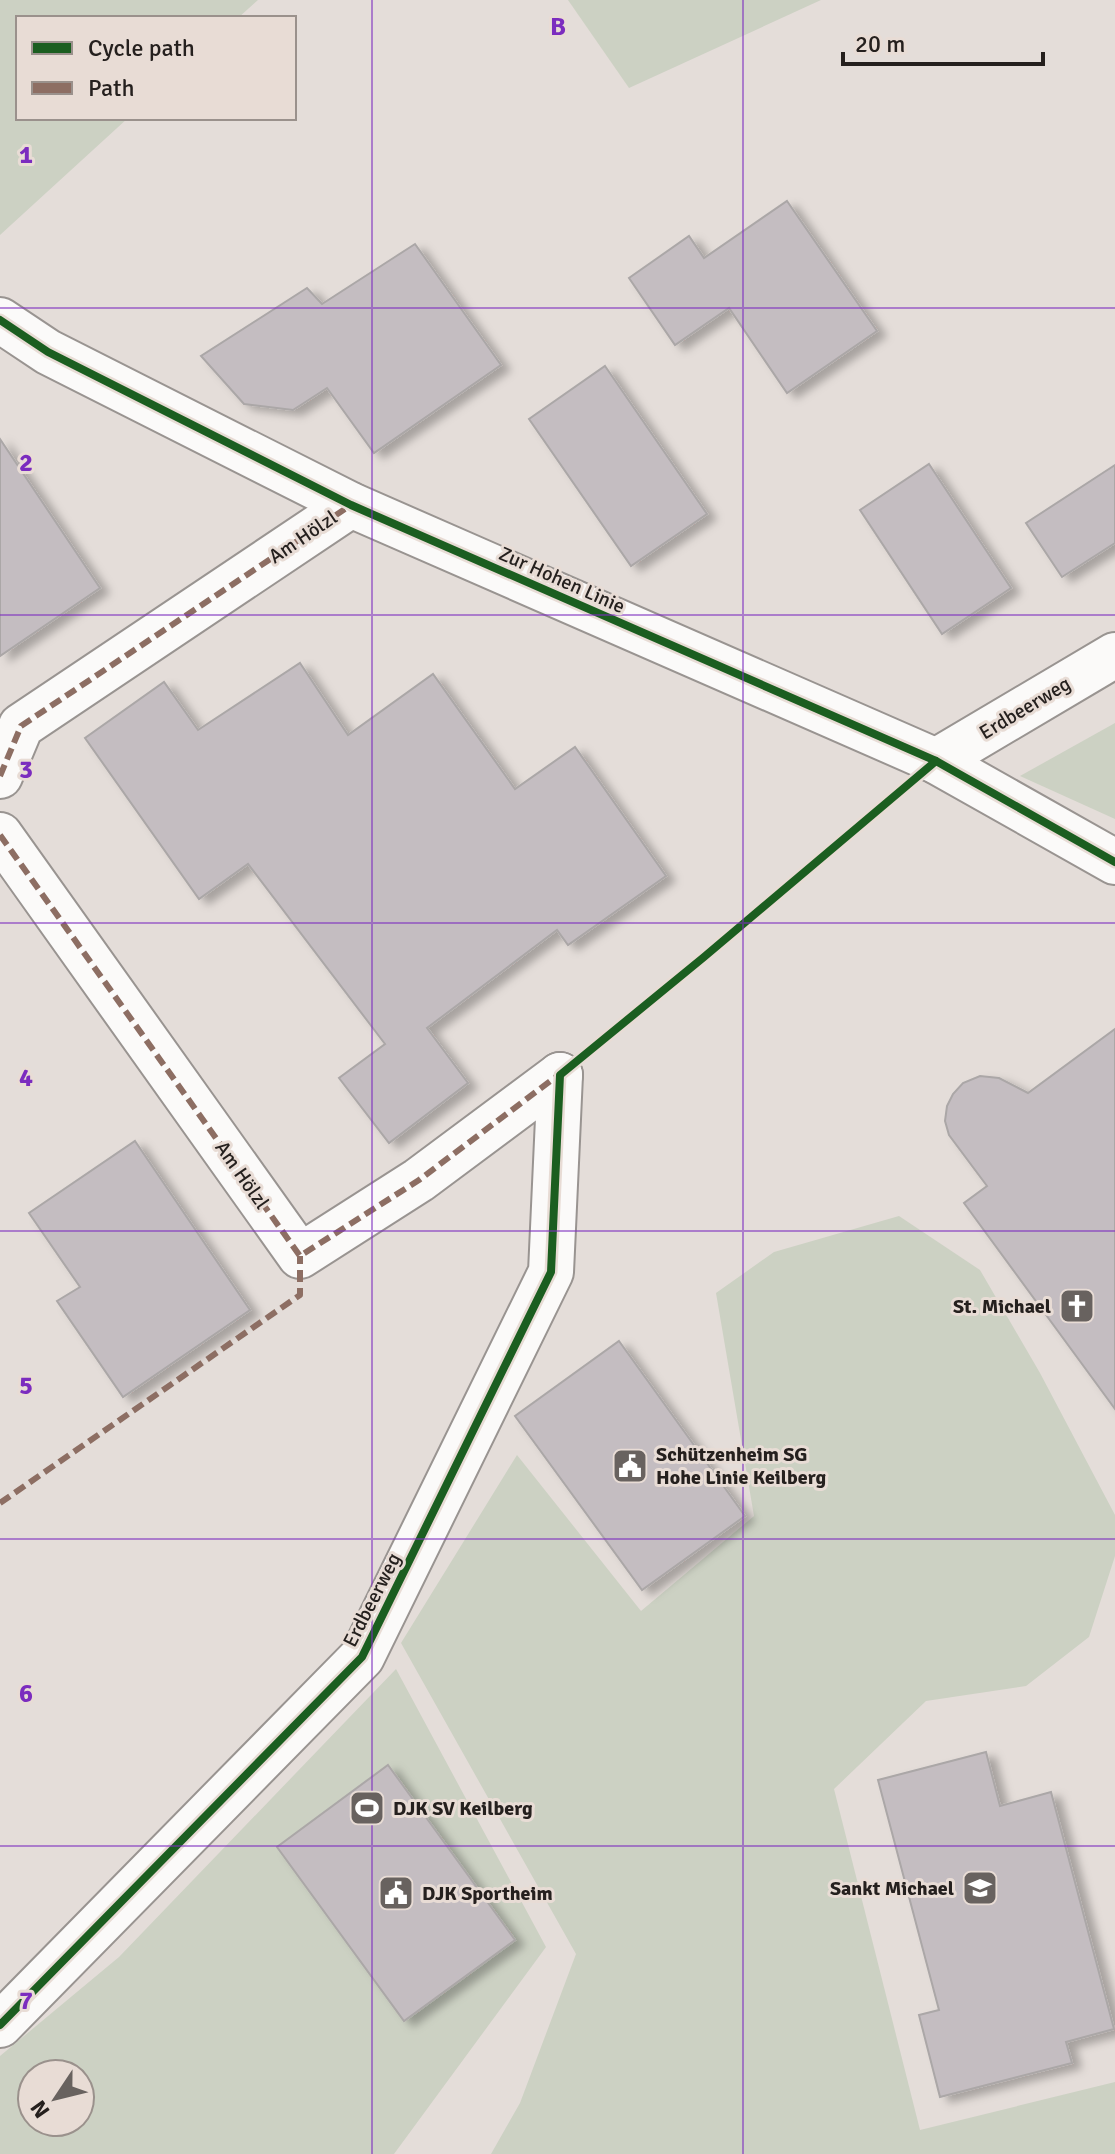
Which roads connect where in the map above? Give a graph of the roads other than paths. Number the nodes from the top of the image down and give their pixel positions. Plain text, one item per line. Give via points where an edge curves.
1 (0, 320) edge
2 (351, 505) junction
3 (1115, 655) edge
4 (936, 761) junction
5 (0, 776) edge
6 (0, 835) edge
7 (1115, 862) edge
8 (560, 1075) joint
9 (0, 2025) edge

1 - 2 street, Zur Hohen Linie via 48,352
2 - 4 street, Zur Hohen Linie
2 - 5 street, Am Hölzl via 21,726
3 - 4 street, Erdbeerweg
4 - 7 street, Zur Hohen Linie
6 - 8 street, Am Hölzl via 300,1256 419,1180
8 - 9 street, Erdbeerweg via 551,1272 362,1657

